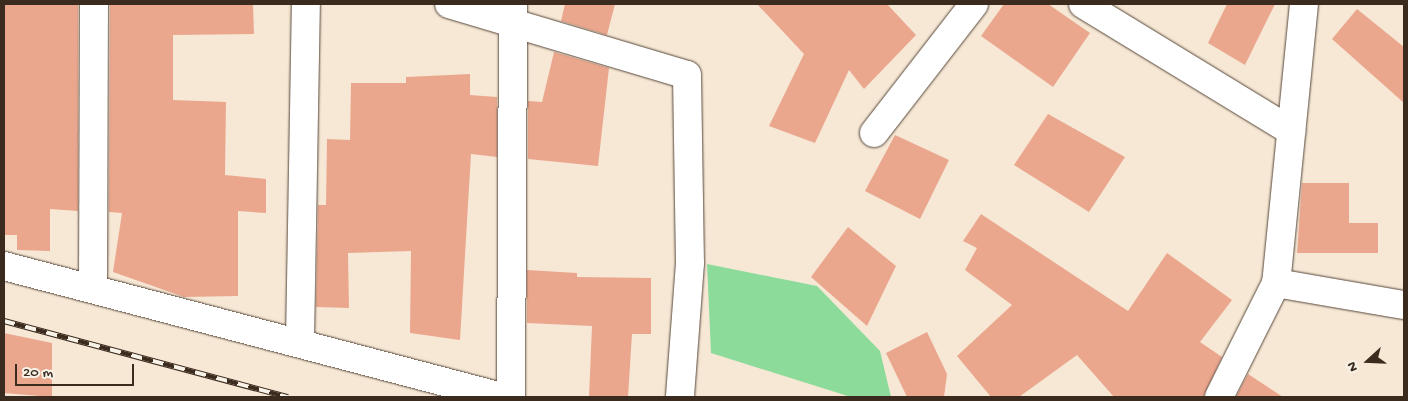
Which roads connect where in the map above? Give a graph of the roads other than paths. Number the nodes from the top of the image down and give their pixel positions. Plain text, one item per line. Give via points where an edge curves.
1 (94, 4) edge
2 (306, 4) edge
3 (449, 4) edge
4 (974, 4) edge
5 (1083, 4) edge
6 (1304, 4) edge
7 (513, 12) edge
8 (1291, 131) junction
9 (874, 133) dead end
10 (4, 266) edge
11 (1276, 283) junction
12 (93, 286) junction
13 (1404, 305) edge
14 (300, 341) junction
15 (502, 397) edge
16 (511, 397) edge
17 (680, 397) edge
18 (1219, 397) edge

1 - 12 street
2 - 14 street
3 - 7 street
4 - 9 street
5 - 8 street
6 - 8 street
7 - 16 street
7 - 17 street via 687,74 690,263
8 - 11 street
10 - 12 street
11 - 13 street
11 - 18 street
12 - 14 street
14 - 15 street

